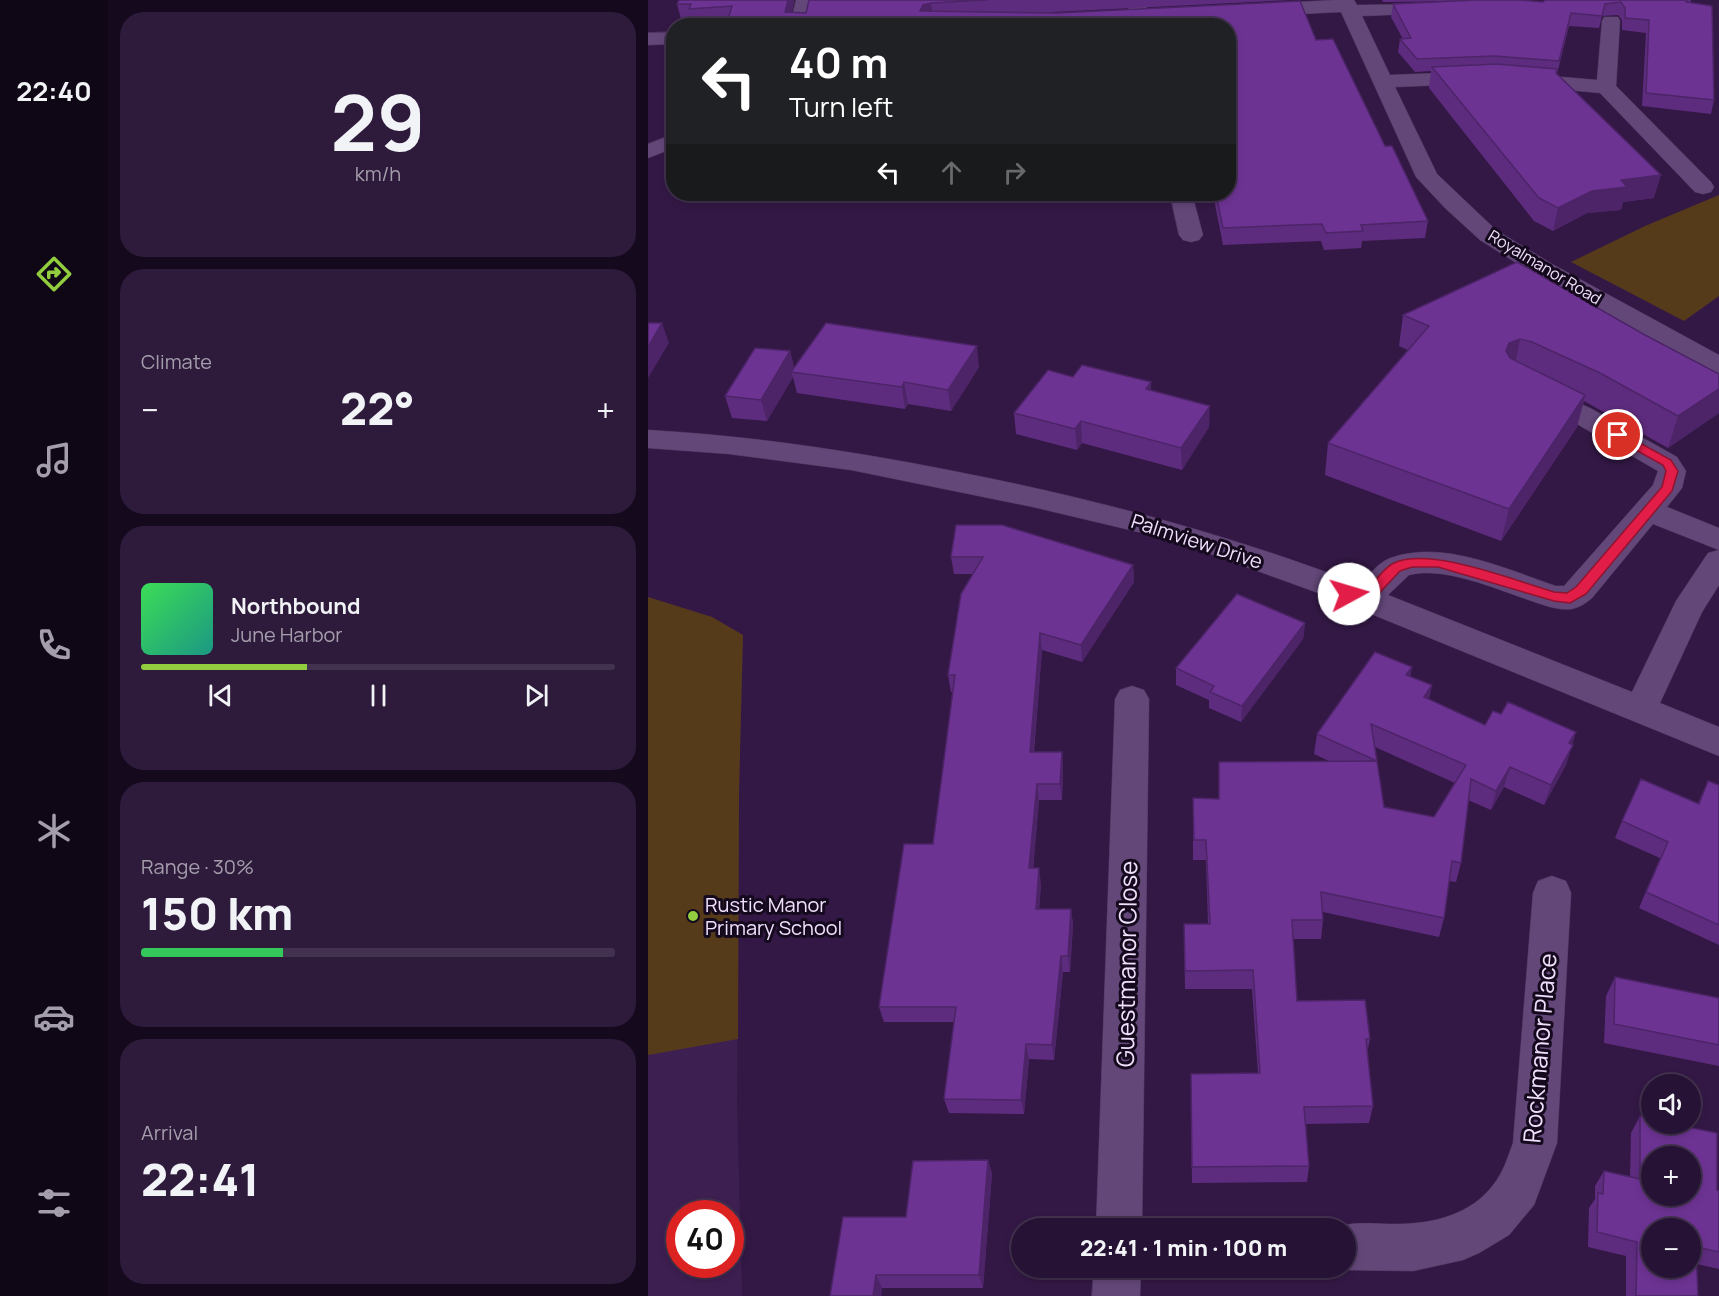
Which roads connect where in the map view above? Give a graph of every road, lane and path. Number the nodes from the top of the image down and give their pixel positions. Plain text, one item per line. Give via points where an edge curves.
1 (805, 0) edge
2 (1348, 6) edge
3 (1450, 7) edge
4 (1244, 11) edge
5 (1139, 14) edge
6 (1162, 15) edge
7 (1116, 17) edge
8 (801, 18) edge
9 (1611, 21) dead end
10 (666, 38) edge
11 (648, 39) edge
12 (1384, 81) junction
13 (1606, 87) junction
14 (666, 144) edge
15 (648, 152) edge
16 (1703, 187) dead end
17 (1183, 201) edge
18 (1191, 235) dead end
19 (1715, 359) edge
20 (1514, 381) edge
21 (648, 439) edge
22 (1648, 510) junction
23 (1719, 540) edge
24 (1719, 561) edge
25 (1366, 600) junction
26 (1132, 699) dead end
27 (1640, 710) junction
28 (1719, 742) edge
29 (1552, 893) dead end
30 (1119, 1218) edge
31 (1356, 1247) edge
32 (1117, 1278) edge
33 (1116, 1296) edge

1 - 8 street
2 - 3 street
2 - 4 street
2 - 12 street, Royalmanor Road
5 - 6 street
5 - 7 street
9 - 13 street
10 - 11 street
12 - 13 street via 1492,77
12 - 19 street, Royalmanor Road via 1427,177 1488,235 1543,269
13 - 16 street
14 - 15 street
17 - 18 street
20 - 22 street via 1667,463 1672,471 1667,488
21 - 25 street, Palmview Drive via 803,454 1042,498 1215,545
22 - 23 street
22 - 25 street via 1570,598 1426,562 1396,568
24 - 27 street via 1687,609
25 - 27 street, Palmview Drive
26 - 30 street, Guestmanor Close
27 - 28 street, Palmview Drive
29 - 31 street, Rockmanor Place via 1534,1143 1518,1189 1493,1219 1463,1237 1413,1248
32 - 33 street

